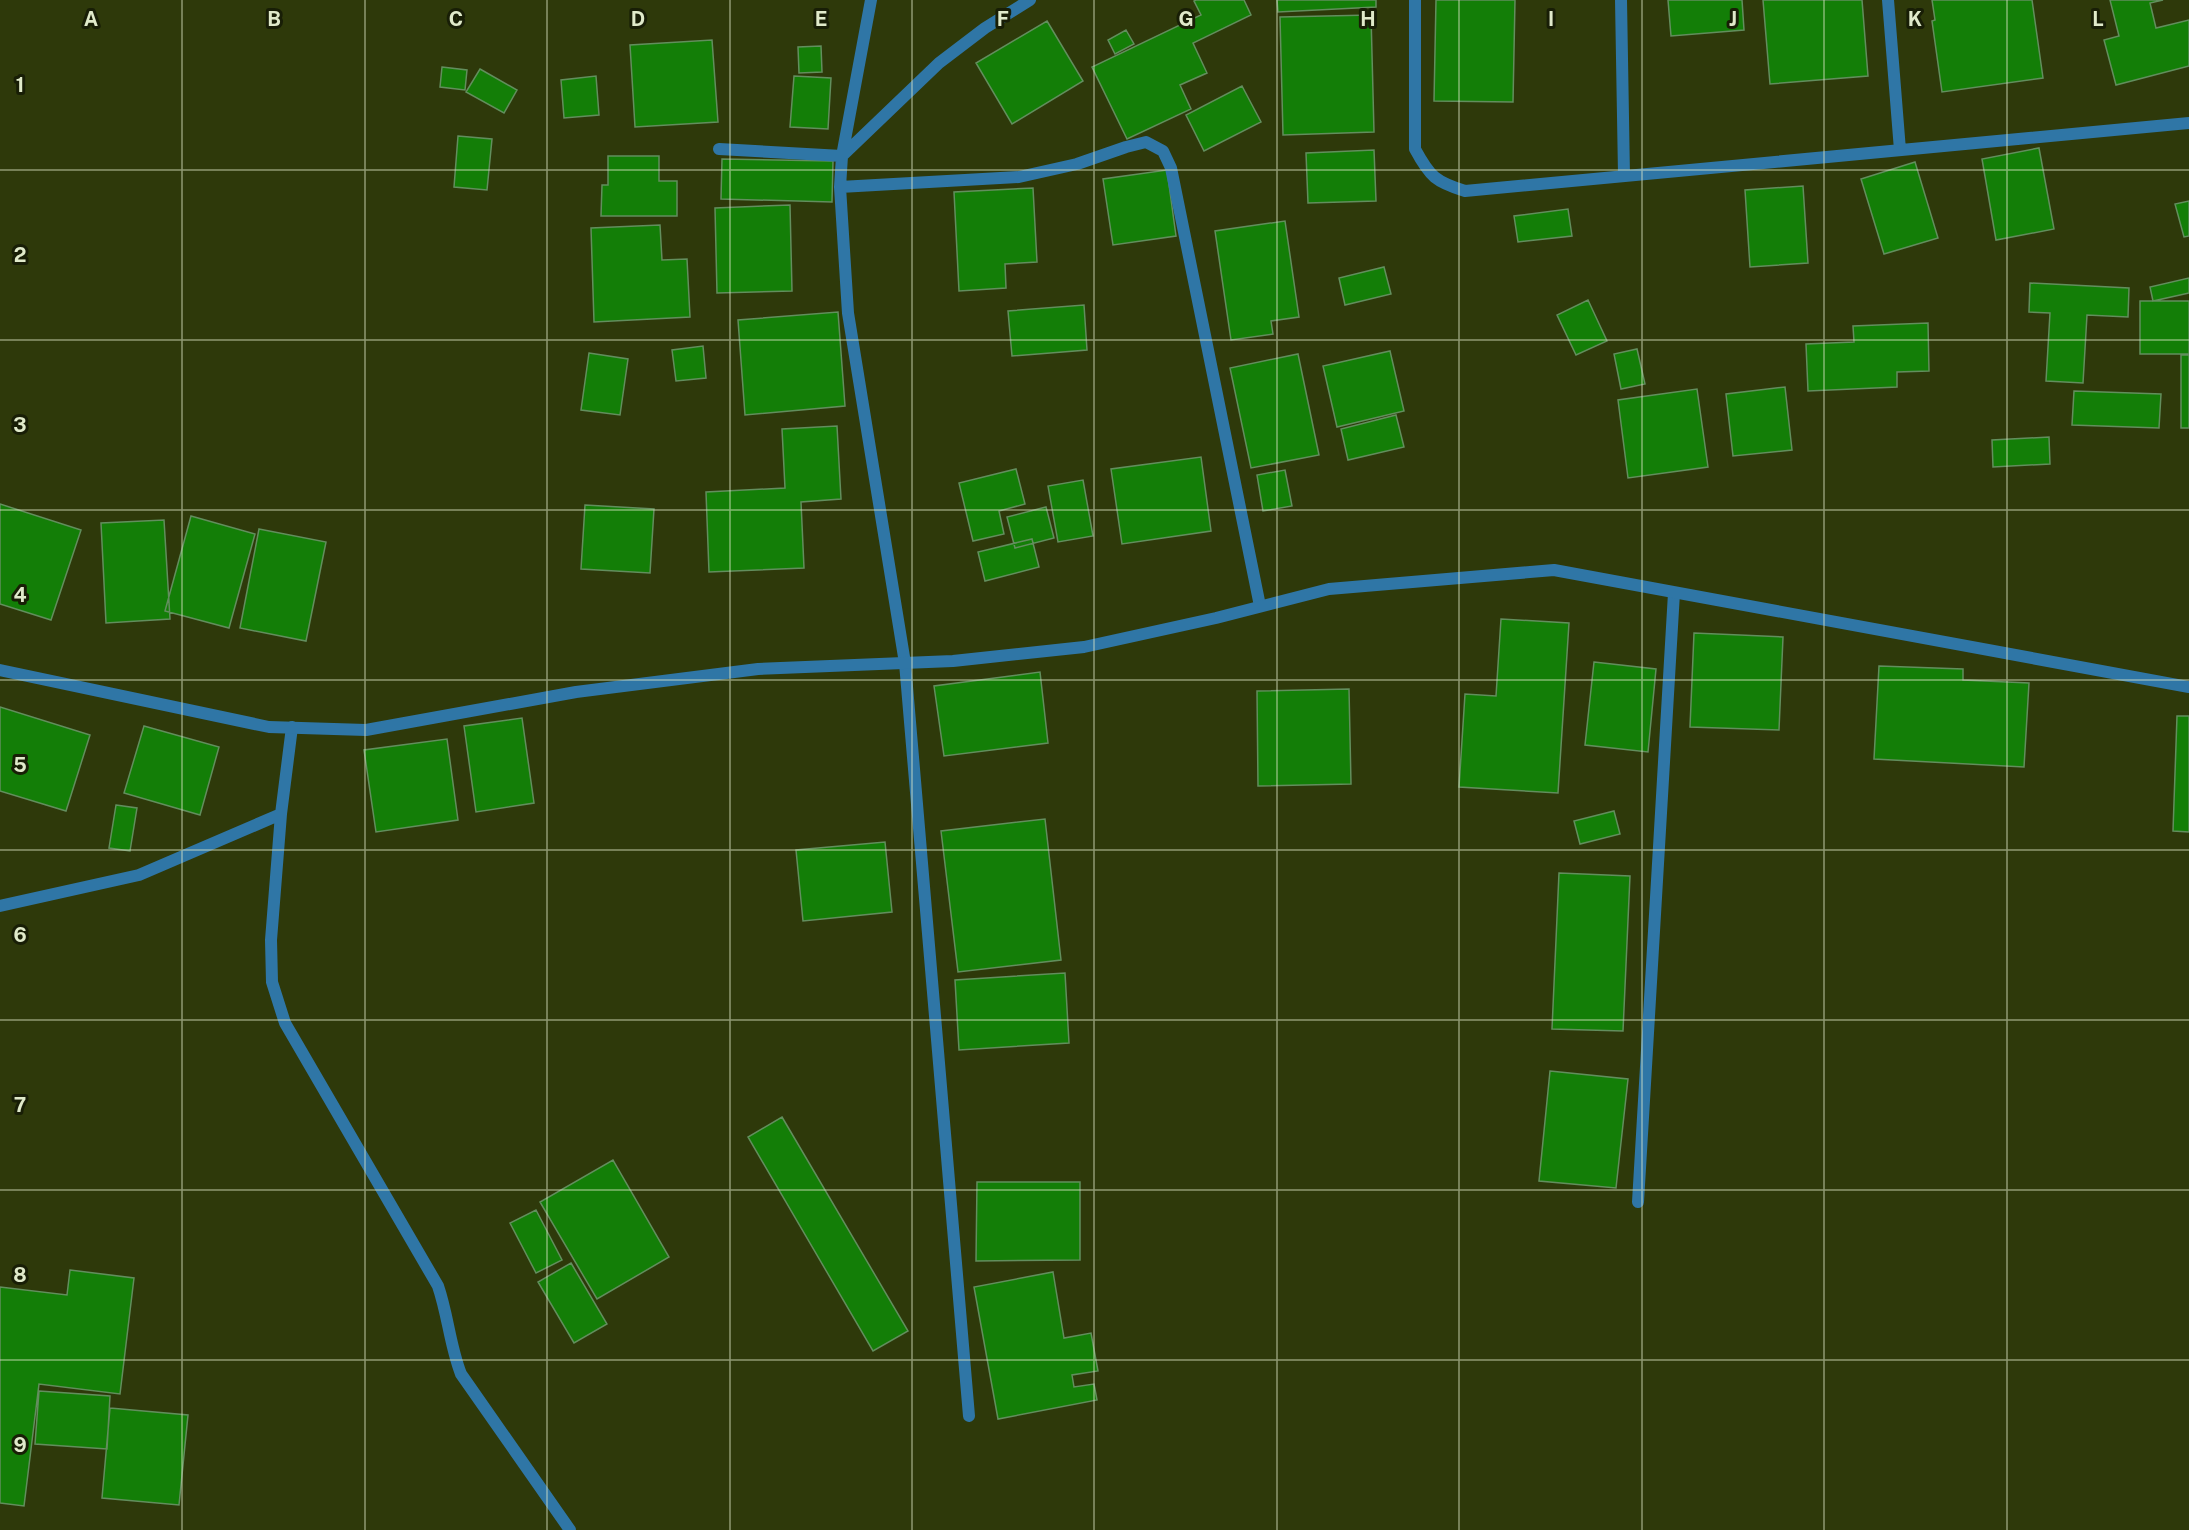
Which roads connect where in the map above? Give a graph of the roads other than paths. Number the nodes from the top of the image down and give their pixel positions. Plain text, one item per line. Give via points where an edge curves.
1 (871, 0) edge
2 (1030, 0) edge
3 (1414, 0) edge
4 (1621, 0) edge
5 (1888, 0) edge
6 (2189, 123) edge
7 (719, 149) dead end
8 (1900, 150) junction
9 (842, 156) junction
10 (1624, 175) junction
11 (840, 187) junction
12 (1674, 593) junction
13 (1260, 606) junction
14 (905, 663) junction
15 (0, 670) edge
16 (2189, 687) edge
17 (292, 728) junction
18 (281, 814) junction
19 (0, 906) edge
20 (1638, 1202) dead end
21 (969, 1416) dead end
22 (570, 1530) edge

1 - 9 street
2 - 9 street via 939,63
3 - 10 street via 1415,149 1426,170 1443,184 1465,191
4 - 10 street
5 - 8 street
6 - 8 street
7 - 9 street
8 - 10 street
9 - 11 street
11 - 13 street via 1019,177 1146,142 1163,151 1171,168
11 - 14 street via 848,313
12 - 13 street via 1554,570 1329,588
12 - 16 street
12 - 20 street
13 - 14 street via 1084,647
14 - 17 street via 758,669 576,692 366,730
14 - 21 street
15 - 17 street via 269,727
17 - 18 street
18 - 19 street via 139,875
18 - 22 street via 271,940 272,982 285,1023 438,1286 461,1374

